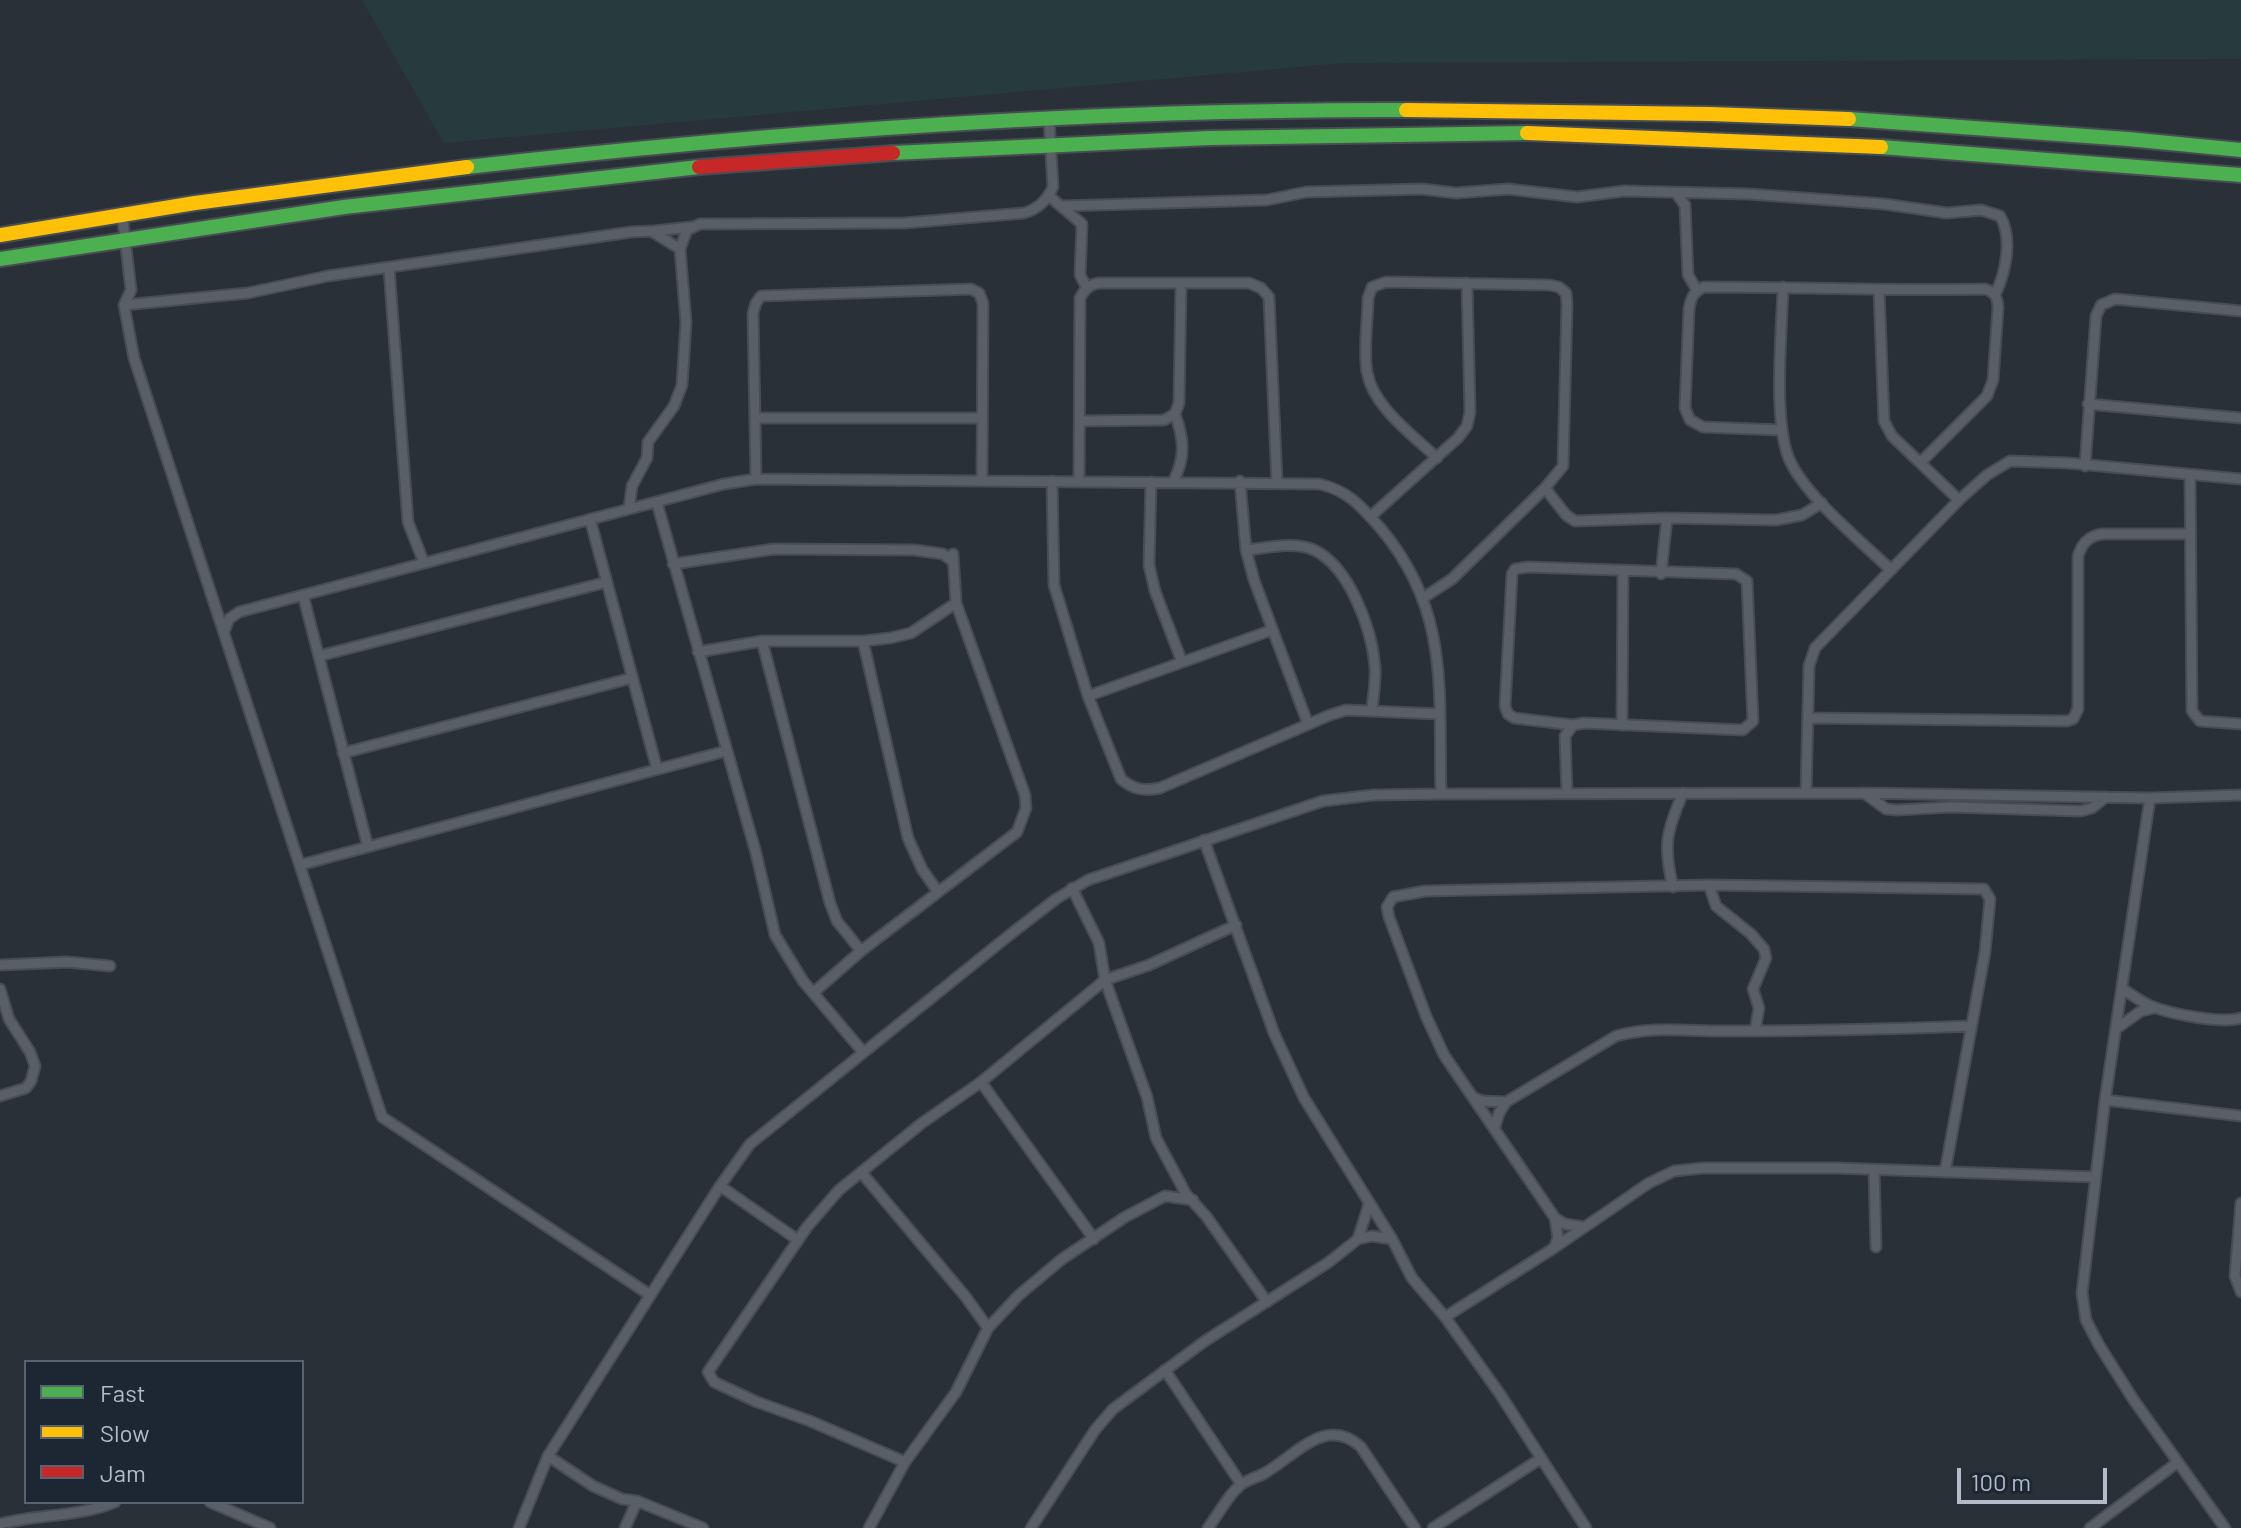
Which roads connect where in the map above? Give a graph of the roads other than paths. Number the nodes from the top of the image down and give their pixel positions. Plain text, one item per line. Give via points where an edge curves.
1 (1049, 118) junction
2 (1049, 143) junction
3 (2241, 150) edge
4 (2241, 175) edge
5 (1676, 193) junction
6 (1049, 196) junction
7 (1062, 206) junction
8 (122, 213) junction
9 (692, 226) junction
10 (651, 231) junction
11 (0, 235) edge
12 (126, 239) junction
13 (680, 249) junction
14 (0, 259) edge
15 (389, 268) junction
16 (1467, 283) junction
17 (1181, 284) junction
18 (1783, 287) junction
19 (1087, 288) junction
20 (1697, 290) junction
21 (1879, 291) junction
22 (1995, 295) junction
23 (124, 305) junction
24 (2241, 311) edge
25 (2088, 404) junction
26 (1175, 414) junction
27 (755, 418) junction
28 (981, 418) junction
29 (2241, 418) edge
30 (1080, 421) junction
31 (1781, 430) junction
32 (1437, 458) junction
33 (1921, 462) junction
34 (2085, 466) junction
35 (2190, 475) junction
36 (756, 479) junction
37 (2241, 479) edge
38 (982, 481) junction
39 (1052, 481) junction
40 (1240, 481) junction
41 (1079, 482) junction
42 (1151, 482) junction
43 (1173, 482) junction
44 (1277, 483) junction
45 (1545, 488) junction
46 (1959, 500) junction
47 (657, 503) junction
48 (1822, 503) junction
49 (629, 509) junction
50 (1370, 517) junction
51 (1667, 518) junction
52 (590, 519) junction
53 (2190, 534) junction
54 (1246, 550) junction
55 (424, 563) junction
56 (673, 564) junction
57 (1891, 570) junction
58 (1623, 572) junction
59 (1661, 574) junction
60 (607, 582) junction
61 (303, 595) junction
62 (1423, 598) junction
63 (956, 603) junction
64 (1272, 630) junction
65 (224, 632) junction
66 (762, 641) junction
67 (863, 641) junction
68 (698, 652) junction
69 (319, 656) junction
70 (1182, 662) junction
71 (632, 678) junction
72 (1088, 696) junction
73 (1372, 710) junction
74 (1439, 714) junction
75 (1808, 718) junction
76 (1308, 724) junction
77 (2241, 724) edge
78 (1573, 725) junction
79 (1622, 725) junction
80 (726, 751) junction
81 (343, 753) junction
82 (657, 769) junction
83 (1567, 793) junction
84 (1683, 793) junction
85 (1806, 793) junction
86 (1864, 793) junction
87 (1441, 794) junction
88 (2241, 795) edge
89 (2021, 796) junction
90 (2106, 797) junction
91 (2150, 798) junction
92 (2019, 810) junction
93 (1204, 840) junction
94 (368, 847) junction
95 (300, 865) junction
96 (1709, 885) junction
97 (1673, 887) junction
98 (1072, 888) junction
99 (938, 892) junction
100 (1236, 925) junction
101 (861, 951) junction
102 (0, 965) edge
103 (110, 966) dead end
104 (1105, 980) junction
105 (0, 989) edge
106 (2123, 989) junction
107 (813, 993) junction
108 (2154, 1008) junction
109 (2238, 1022) edge
110 (1971, 1026) junction
111 (2117, 1028) junction
112 (1755, 1031) junction
113 (863, 1052) junction
114 (981, 1082) junction
115 (0, 1096) edge
116 (1472, 1097) junction
117 (2105, 1100) junction
118 (1506, 1102) junction
119 (2241, 1116) edge
120 (1495, 1127) junction
121 (1874, 1170) junction
122 (861, 1172) junction
123 (1174, 1172) junction
124 (1945, 1172) junction
125 (2094, 1177) junction
126 (720, 1186) junction
127 (1165, 1196) junction
128 (1193, 1200) junction
129 (2241, 1203) edge
130 (1369, 1204) junction
131 (1555, 1218) junction
132 (1584, 1227) junction
133 (1094, 1239) junction
134 (1358, 1239) junction
135 (1392, 1239) junction
136 (798, 1240) junction
137 (1876, 1247) dead end
138 (1554, 1248) junction
139 (2241, 1292) edge
140 (650, 1295) junction
141 (1267, 1302) junction
142 (1445, 1317) junction
143 (988, 1328) junction
144 (1165, 1370) junction
145 (548, 1456) junction
146 (1540, 1459) junction
147 (905, 1462) junction
148 (2178, 1462) junction
149 (1241, 1484) junction
150 (637, 1501) junction
151 (107, 1504) edge
152 (215, 1504) edge
153 (0, 1524) edge
154 (270, 1528) edge
155 (519, 1528) edge
156 (625, 1528) edge
157 (703, 1528) edge
158 (869, 1528) edge
159 (1031, 1528) edge
160 (1208, 1528) edge
161 (1415, 1528) edge
162 (1433, 1528) edge
163 (1586, 1528) edge
164 (2090, 1528) edge
165 (2225, 1528) edge

1 - 2 street
1 - 3 main road via 1466,110 1792,116
1 - 8 main road via 613,150
2 - 4 main road via 1557,133 1895,147
2 - 6 street
2 - 12 main road via 715,164 523,183
5 - 7 street via 1624,191 1577,197 1508,189 1355,190 1267,200
5 - 20 street via 1685,205 1688,275
5 - 22 street via 1749,194 1947,213 1981,210 2000,216 2006,227 2005,264
6 - 7 street
6 - 9 street via 1033,210 1010,216
7 - 19 street via 1082,224 1080,275
8 - 11 main road
8 - 12 street
9 - 10 street
9 - 13 street
10 - 13 street
10 - 15 street
12 - 14 main road
12 - 23 street via 131,290
13 - 49 street via 686,322 682,385 648,442
15 - 23 street via 248,293
15 - 55 street via 408,522
16 - 32 street via 1470,412 1467,426
16 - 32 street via 1386,282 1372,287 1368,298 1367,373 1373,389
16 - 45 street via 1549,285 1566,293 1565,451 1563,466
17 - 19 street via 1099,283
17 - 26 street
17 - 44 street via 1249,283 1269,297
18 - 20 street
18 - 21 street
18 - 31 street
19 - 30 street via 1080,298
20 - 31 street via 1689,309 1685,408 1690,420 1703,427
21 - 22 street via 1985,289
21 - 33 street via 1884,421 1892,436
22 - 33 street via 1993,380 1987,396
23 - 65 street via 134,358
24 - 25 street via 2115,299 2101,305
25 - 29 street
25 - 34 street
26 - 30 street via 1164,420
26 - 43 street via 1184,454
27 - 28 street
27 - 28 street via 753,313 761,296 971,289 983,303
27 - 36 street
28 - 38 street
30 - 41 street
31 - 48 street via 1795,471
32 - 50 street
33 - 46 street
34 - 35 street
34 - 46 street via 2010,461
35 - 37 street
35 - 53 street
36 - 38 street
36 - 47 street
38 - 39 street
39 - 41 street
39 - 72 street via 1054,585
40 - 43 street
40 - 44 street
40 - 54 street
41 - 42 street
42 - 43 street
42 - 70 street via 1149,565
44 - 50 street via 1339,488
45 - 51 street via 1575,521
45 - 62 street via 1452,579
46 - 57 street
47 - 49 street
47 - 56 street
48 - 51 street via 1802,515 1776,520
48 - 57 street
49 - 52 street
50 - 62 street via 1401,553
51 - 59 street
52 - 55 street
52 - 60 street
53 - 75 street via 2094,535 2081,548 2079,704 2067,721
53 - 77 street via 2192,711 2200,721
54 - 64 street
54 - 73 street via 1313,550 1341,573 1358,607 1375,666
55 - 61 street
56 - 63 street via 763,549 929,551 951,560 953,554
56 - 68 street
57 - 75 street via 1815,648 1809,666
58 - 59 street
58 - 78 street via 1519,567 1512,574 1508,714
58 - 79 street
59 - 79 street via 1736,574 1747,581 1753,721 1743,730
60 - 69 street
60 - 71 street
61 - 65 street via 239,612
61 - 69 street
62 - 74 street via 1436,643
63 - 67 street via 911,633
63 - 99 street via 1026,808 1017,832
64 - 70 street
64 - 76 street
65 - 95 street
66 - 67 street
66 - 68 street
66 - 101 street via 830,903
67 - 99 street via 908,838
68 - 80 street
69 - 81 street
70 - 72 street
71 - 81 street
71 - 82 street
72 - 76 street via 1121,779 1145,791
73 - 74 street
73 - 76 street via 1346,710
74 - 87 street
75 - 85 street
78 - 79 street
78 - 83 street via 1565,736
80 - 82 street
80 - 107 street via 775,935
81 - 94 street
82 - 94 street
83 - 84 street
83 - 87 street
84 - 85 street
84 - 97 street via 1666,843
85 - 86 street
86 - 89 street
86 - 92 street via 1886,809
87 - 93 street via 1323,801
88 - 91 street
89 - 90 street
89 - 92 street
90 - 91 street
90 - 92 street via 2081,811
91 - 106 street
93 - 98 street
93 - 100 street
94 - 95 street
95 - 140 street via 382,1117
96 - 97 street
96 - 110 street via 1984,889 1990,899 1985,952
96 - 112 street via 1716,906 1764,949 1766,958 1753,989 1759,1008
97 - 116 street via 1425,891 1393,897 1387,907 1396,939 1444,1055
98 - 104 street via 1099,943
98 - 113 street
99 - 101 street
100 - 104 street
100 - 130 street via 1292,1075
101 - 107 street
102 - 103 street
104 - 114 street
104 - 123 street via 1147,1097 1156,1138
105 - 115 street via 9,1019 35,1066 26,1088
106 - 108 street
106 - 111 street
107 - 113 street
108 - 109 street
108 - 111 street
110 - 112 street
110 - 124 street
111 - 117 street
112 - 118 street via 1651,1029 1616,1036
113 - 126 street via 750,1144
114 - 122 street
114 - 133 street
116 - 118 street
116 - 120 street
117 - 119 street
117 - 125 street
118 - 120 street
120 - 131 street
121 - 124 street
121 - 132 street via 1674,1171
121 - 137 street
122 - 136 street via 820,1210
122 - 143 street
123 - 127 street
123 - 128 street
124 - 125 street
125 - 148 street via 2082,1293 2086,1320
126 - 136 street
126 - 140 street
127 - 128 street
127 - 133 street
128 - 141 street
129 - 139 street via 2235,1276
130 - 134 street
130 - 135 street
131 - 132 street
131 - 138 street
132 - 138 street
133 - 143 street via 1042,1275
134 - 135 street
134 - 141 street
135 - 142 street via 1412,1278
136 - 147 street via 708,1372 714,1382 757,1402
138 - 142 street
140 - 145 street
141 - 144 street
142 - 146 street
143 - 147 street via 956,1392
144 - 149 street
144 - 159 street via 1103,1418
145 - 150 street via 593,1486
145 - 155 street
146 - 162 street
146 - 163 street
147 - 158 street
148 - 164 street
148 - 165 street
149 - 160 street
149 - 161 street via 1314,1440 1338,1433 1361,1447
150 - 156 street
150 - 157 street
151 - 153 street
152 - 154 street

